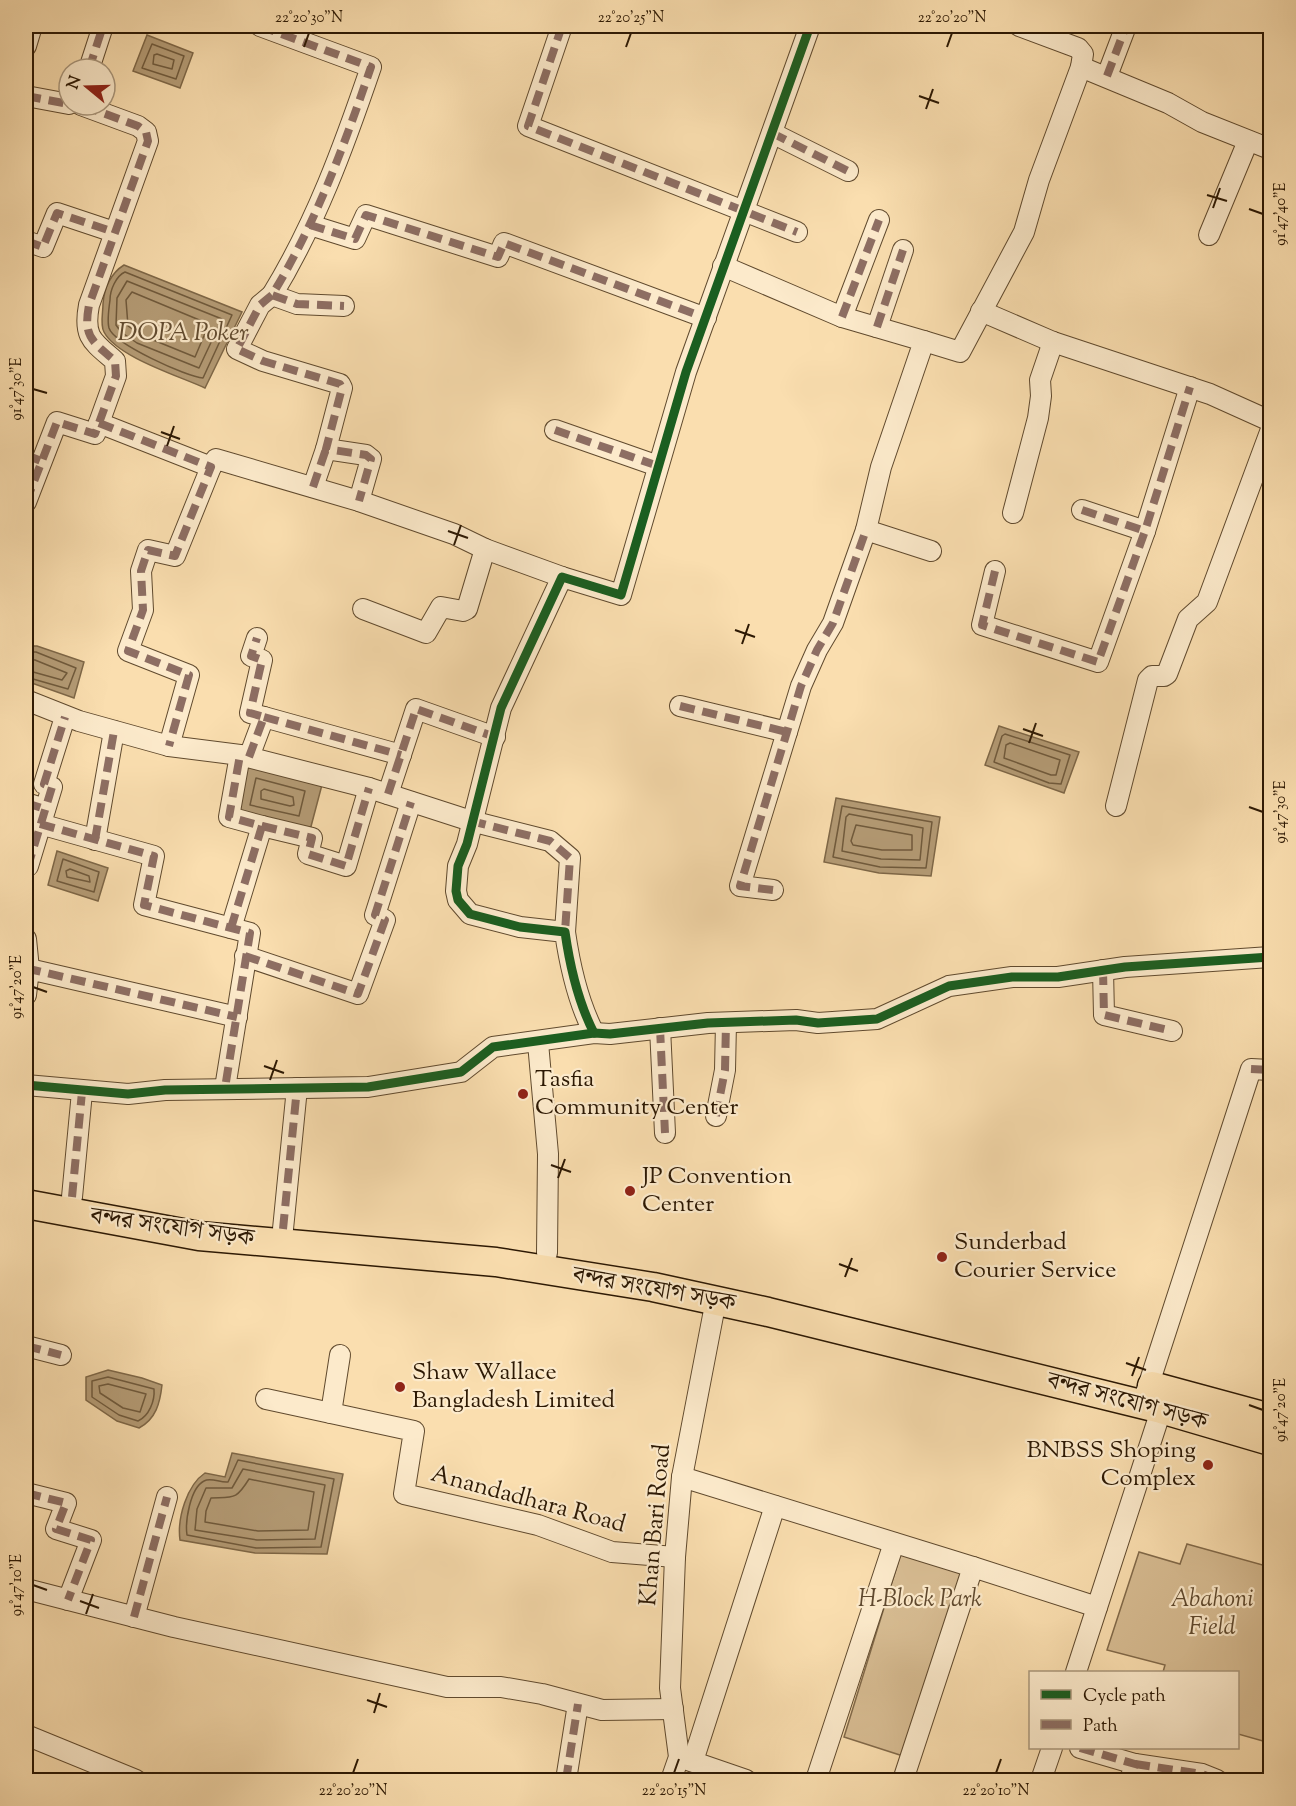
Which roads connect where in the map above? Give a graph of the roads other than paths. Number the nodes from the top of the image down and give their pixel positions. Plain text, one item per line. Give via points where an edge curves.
1 (32, 26) edge
2 (562, 26) edge
3 (810, 26) edge
4 (1020, 26) edge
5 (1126, 26) edge
6 (99, 27) edge
7 (270, 27) edge
8 (26, 46) edge
9 (92, 57) edge
10 (1081, 67) junction
11 (1107, 76) junction
12 (26, 96) edge
13 (57, 102) edge
14 (114, 117) edge
15 (772, 133) junction
16 (1248, 141) junction
17 (1270, 149) edge
18 (848, 171) dead end
19 (743, 209) junction
20 (879, 220) dead end
21 (310, 225) junction
22 (114, 232) junction
23 (797, 232) dead end
24 (1209, 235) dead end
25 (26, 241) edge
26 (903, 250) dead end
27 (723, 266) junction
28 (272, 295) junction
29 (344, 306) dead end
30 (981, 311) junction
31 (842, 317) junction
32 (706, 318) junction
33 (877, 327) junction
34 (924, 341) junction
35 (1053, 342) junction
36 (1190, 387) junction
37 (1270, 421) edge
38 (99, 423) junction
39 (555, 430) dead end
40 (1270, 432) edge
41 (326, 449) junction
42 (33, 458) edge
43 (658, 466) junction
44 (211, 467) junction
45 (313, 487) junction
46 (359, 501) junction
47 (26, 502) edge
48 (1082, 510) dead end
49 (1013, 513) dead end
50 (866, 530) junction
51 (1145, 531) junction
52 (485, 549) junction
53 (931, 551) dead end
54 (995, 571) dead end
55 (562, 577) junction
56 (363, 609) dead end
57 (257, 638) dead end
58 (26, 700) edge
59 (680, 706) dead end
60 (65, 717) junction
61 (264, 717) junction
62 (114, 731) junction
63 (787, 732) junction
64 (495, 737) junction
65 (170, 746) junction
66 (401, 755) junction
67 (245, 756) junction
68 (369, 788) junction
69 (388, 794) junction
70 (411, 802) junction
71 (26, 803) edge
72 (1116, 806) dead end
73 (43, 817) junction
74 (471, 821) junction
75 (262, 826) junction
76 (95, 840) junction
77 (26, 866) edge
78 (773, 890) dead end
79 (231, 928) junction
80 (565, 932) junction
81 (26, 939) edge
82 (245, 956) junction
83 (1270, 957) edge
84 (29, 969) junction
85 (1103, 970) junction
86 (26, 995) edge
87 (237, 1017) junction
88 (726, 1023) junction
89 (660, 1028) junction
90 (1172, 1031) dead end
91 (594, 1033) junction
92 (538, 1043) junction
93 (1270, 1070) edge
94 (26, 1085) edge
95 (225, 1088) junction
96 (297, 1088) junction
97 (82, 1092) junction
98 (716, 1116) dead end
99 (665, 1133) dead end
100 (26, 1189) edge
101 (72, 1197) junction
102 (26, 1204) edge
103 (283, 1229) junction
104 (547, 1253) junction
105 (716, 1300) junction
106 (26, 1346) edge
107 (61, 1355) dead end
108 (340, 1355) dead end
109 (1155, 1397) junction
110 (266, 1399) dead end
111 (331, 1413) junction
112 (1270, 1418) edge
113 (1270, 1441) edge
114 (682, 1477) junction
115 (26, 1493) edge
116 (167, 1497) dead end
117 (775, 1506) junction
118 (894, 1543) junction
119 (675, 1557) junction
120 (973, 1567) junction
121 (26, 1589) edge
122 (68, 1600) junction
123 (1097, 1607) junction
124 (134, 1617) junction
125 (1076, 1671) edge
126 (578, 1704) junction
127 (673, 1708) junction
128 (26, 1735) edge
129 (1052, 1749) edge
130 (1082, 1749) edge
131 (686, 1759) junction
132 (1132, 1772) edge
133 (1206, 1778) edge
134 (136, 1780) edge
135 (566, 1780) edge
136 (671, 1780) edge
137 (747, 1780) edge
138 (816, 1780) edge
139 (903, 1780) edge
140 (1041, 1780) edge

1 - 8 street
2 - 19 street via 528,126
3 - 15 street
4 - 10 street via 1078,48 1083,54
5 - 11 street
6 - 9 street
7 - 21 street via 371,67 337,167
10 - 11 street
10 - 30 street via 1024,232
11 - 16 street
12 - 13 street
14 - 22 street via 138,126 146,132 148,141
15 - 18 street
15 - 19 street
16 - 17 street
16 - 24 street
19 - 23 street
19 - 27 street
20 - 31 street
21 - 28 street
21 - 32 street via 355,239 366,215 498,257 504,243
22 - 25 street via 57,213 43,247
22 - 38 street via 86,321 89,338 115,361 116,376
26 - 33 street
27 - 31 street
27 - 32 street
28 - 29 street via 297,304
28 - 41 street via 260,305 237,349 340,384
30 - 34 street via 960,352
30 - 35 street
31 - 33 street
32 - 43 street
33 - 34 street
34 - 50 street via 881,467
35 - 36 street
35 - 49 street via 1040,380 1038,418
36 - 37 street
36 - 51 street
38 - 42 street via 95,434 57,422
38 - 44 street
39 - 43 street
40 - 72 street via 1207,602 1188,619 1167,674 1148,680
41 - 45 street
41 - 46 street via 371,459
42 - 47 street
43 - 55 street via 621,595
44 - 45 street via 216,459
44 - 65 street via 175,556 148,550 141,571 143,610 129,651 189,675
45 - 46 street
46 - 52 street
48 - 51 street
50 - 53 street
50 - 63 street via 833,624 801,686
51 - 54 street via 1098,662 982,625
52 - 55 street
52 - 56 street via 467,609 441,607 426,633
55 - 64 street via 501,708
57 - 61 street via 251,656 262,660 250,713
58 - 60 street
59 - 63 street
60 - 62 street
60 - 73 street via 44,784 52,787
61 - 66 street
61 - 67 street
62 - 65 street
62 - 76 street
63 - 78 street via 740,886
64 - 66 street via 416,710
64 - 74 street
65 - 67 street
66 - 69 street
67 - 68 street
67 - 75 street via 229,817
68 - 69 street
68 - 75 street via 346,866 308,854 312,838
69 - 70 street
70 - 74 street
70 - 82 street via 375,915 385,920 358,994
71 - 73 street
73 - 76 street
73 - 77 street
74 - 80 street via 550,841 570,858
74 - 80 street via 458,866 458,900 470,914 520,927
75 - 79 street
76 - 79 street via 154,856 144,905
79 - 82 street via 250,933
80 - 91 street via 576,989
81 - 84 street
82 - 87 street
83 - 85 street
84 - 86 street
84 - 87 street
85 - 88 street via 950,986 877,1019
85 - 90 street via 1104,1015
87 - 95 street
88 - 89 street
88 - 98 street via 725,1070
89 - 91 street
89 - 99 street
91 - 92 street
92 - 96 street via 493,1047 461,1072 368,1087
92 - 104 street via 548,1154
93 - 109 street via 1251,1069
94 - 97 street
95 - 96 street
95 - 97 street via 128,1094
96 - 103 street
97 - 101 street
100 - 101 highway, বন্দর সংযোগ সড়ক
101 - 103 highway, বন্দর সংযোগ সড়ক via 171,1216
102 - 105 highway, বন্দর সংযোগ সড়ক via 199,1236 496,1262
103 - 104 highway, বন্দর সংযোগ সড়ক
104 - 109 highway, বন্দর সংযোগ সড়ক via 835,1308
105 - 109 highway, বন্দর সংযোগ সড়ক
105 - 114 street, Khan Bari Road
106 - 107 street
108 - 111 street
109 - 112 highway, বন্দর সংযোগ সড়ক
109 - 113 highway, বন্দর সংযোগ সড়ক
109 - 123 street
110 - 111 street
111 - 119 street, Anandadhara Road via 414,1431 404,1494 538,1525 612,1552
114 - 117 street
114 - 119 street, Khan Bari Road
115 - 122 street via 66,1503 56,1529 91,1540
116 - 124 street
117 - 118 street
117 - 131 street
118 - 120 street
118 - 138 street
119 - 127 street, Khan Bari Road via 670,1688
120 - 123 street
120 - 139 street
121 - 122 street
122 - 124 street
123 - 125 street
124 - 126 street via 447,1687 501,1687
126 - 127 street via 602,1710
126 - 135 street
127 - 131 street, Khan Bari Road
128 - 134 street
129 - 140 street
130 - 132 street
131 - 136 street
131 - 137 street
132 - 133 street

